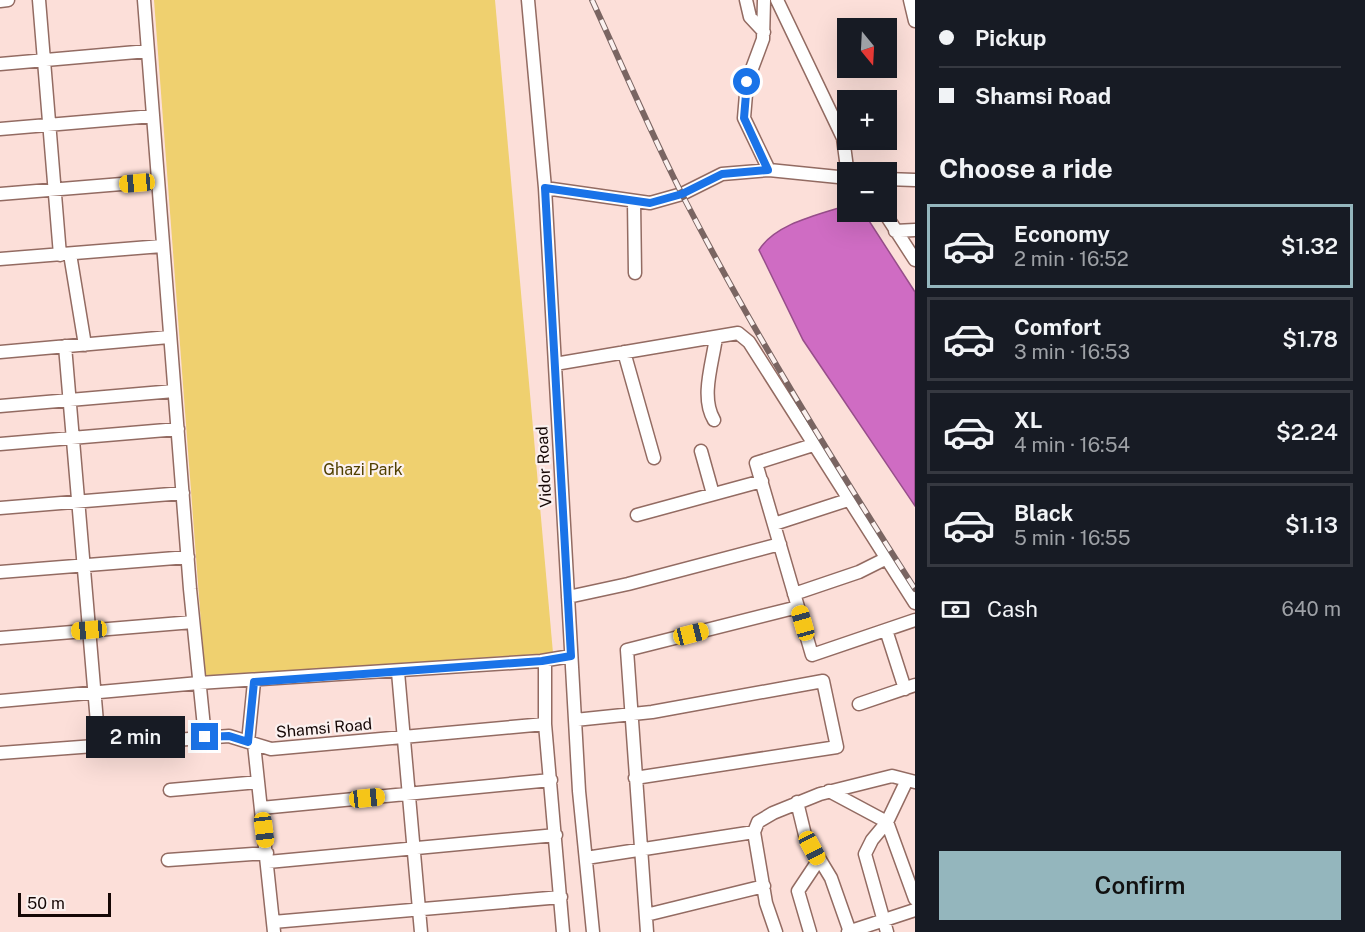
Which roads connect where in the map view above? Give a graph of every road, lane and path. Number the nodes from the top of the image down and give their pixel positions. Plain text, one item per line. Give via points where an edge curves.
1 (8, 0) edge
2 (39, 0) edge
3 (144, 0) edge
4 (528, 0) edge
5 (746, 0) edge
6 (764, 0) edge
7 (777, 0) edge
8 (910, 0) edge
9 (0, 1) edge
10 (915, 21) edge
11 (764, 32) junction
12 (148, 51) junction
13 (44, 60) junction
14 (0, 64) edge
15 (153, 116) junction
16 (49, 125) junction
17 (0, 129) edge
18 (846, 162) edge
19 (768, 170) junction
20 (837, 177) edge
21 (897, 179) edge
22 (915, 180) edge
23 (158, 181) junction
24 (545, 188) junction
25 (54, 190) junction
26 (0, 194) edge
27 (634, 201) junction
28 (890, 222) edge
29 (915, 230) edge
30 (895, 231) junction
31 (162, 246) junction
32 (65, 254) junction
33 (0, 260) edge
34 (915, 260) edge
35 (635, 273) dead end
36 (170, 337) junction
37 (716, 337) junction
38 (85, 345) junction
39 (65, 346) junction
40 (0, 352) edge
41 (624, 352) junction
42 (555, 364) junction
43 (174, 391) junction
44 (69, 400) junction
45 (0, 406) edge
46 (714, 420) dead end
47 (178, 429) junction
48 (72, 438) junction
49 (0, 444) edge
50 (813, 445) junction
51 (701, 451) dead end
52 (654, 458) dead end
53 (762, 481) junction
54 (183, 493) junction
55 (713, 494) junction
56 (848, 500) junction
57 (78, 502) junction
58 (0, 508) edge
59 (637, 515) dead end
60 (774, 524) junction
61 (780, 544) junction
62 (188, 557) junction
63 (885, 559) junction
64 (83, 566) junction
65 (0, 572) edge
66 (794, 594) junction
67 (568, 597) junction
68 (915, 603) edge
69 (798, 607) junction
70 (915, 620) edge
71 (193, 622) junction
72 (89, 630) junction
73 (886, 630) junction
74 (0, 638) edge
75 (571, 656) junction
76 (545, 661) junction
77 (398, 672) junction
78 (254, 682) junction
79 (199, 683) junction
80 (910, 687) edge
81 (94, 694) junction
82 (0, 701) edge
83 (859, 704) dead end
84 (630, 714) junction
85 (575, 720) junction
86 (545, 724) junction
87 (205, 737) junction
88 (404, 737) junction
89 (251, 743) junction
90 (99, 746) junction
91 (0, 753) edge
92 (636, 778) junction
93 (551, 780) junction
94 (258, 782) junction
95 (913, 782) edge
96 (170, 790) dead end
97 (829, 791) junction
98 (409, 794) junction
99 (797, 802) junction
100 (261, 808) junction
101 (887, 822) junction
102 (754, 832) junction
103 (555, 836) junction
104 (641, 848) junction
105 (414, 849) junction
106 (267, 858) junction
107 (586, 858) junction
108 (168, 860) dead end
109 (818, 861) junction
110 (764, 886) junction
111 (561, 897) junction
112 (915, 899) edge
113 (419, 909) junction
114 (915, 910) edge
115 (646, 915) junction
116 (885, 926) edge
117 (273, 927) edge
118 (421, 932) edge
119 (563, 932) edge
120 (593, 932) edge
121 (647, 932) edge
122 (776, 932) edge
123 (810, 932) edge
124 (850, 932) edge

1 - 9 street
2 - 13 street
3 - 12 street
4 - 24 street, Vidor Road
5 - 11 street via 750,16
6 - 11 street
7 - 18 street via 843,138
8 - 10 street
11 - 19 street via 747,82 744,118
12 - 13 street
12 - 15 street
13 - 14 street
13 - 16 street
15 - 16 street
15 - 23 street
16 - 17 street
16 - 25 street
19 - 20 street
19 - 27 street via 722,174 682,194 650,203
21 - 22 street
23 - 25 street
23 - 31 street
24 - 27 street
24 - 42 street, Vidor Road
25 - 26 street
25 - 32 street
27 - 35 street
28 - 30 street
29 - 30 street
30 - 34 street
31 - 32 street
31 - 36 street
32 - 33 street
32 - 38 street
36 - 38 street
36 - 43 street
37 - 41 street
37 - 46 street via 706,393
37 - 50 street via 738,333 749,342
38 - 39 street
39 - 40 street
39 - 44 street
41 - 42 street
41 - 52 street
42 - 67 street, Vidor Road
43 - 44 street
43 - 47 street
44 - 45 street
44 - 48 street
47 - 48 street
47 - 54 street
48 - 49 street
48 - 57 street
50 - 53 street via 756,463
50 - 56 street
51 - 55 street
53 - 55 street
53 - 60 street
54 - 57 street
54 - 62 street
55 - 59 street
56 - 60 street
56 - 63 street
57 - 58 street
57 - 64 street
60 - 61 street
61 - 66 street
61 - 67 street
62 - 64 street
62 - 71 street
63 - 66 street
63 - 68 street
64 - 65 street
64 - 72 street
66 - 69 street
67 - 75 street, Vidor Road
69 - 73 street via 812,655
69 - 84 street via 627,650
70 - 73 street
71 - 72 street
71 - 79 street
72 - 74 street
72 - 81 street
73 - 80 street
75 - 76 street
75 - 85 street, Vidor Road
76 - 77 street
76 - 86 street
77 - 78 street
77 - 88 street
78 - 79 street
78 - 89 street
79 - 81 street
79 - 87 street
80 - 83 street
81 - 82 street
81 - 90 street
84 - 85 street
84 - 92 street
84 - 92 street via 823,681 837,747
85 - 107 street, Vidor Road
86 - 88 street, Shamsi Road
86 - 93 street
87 - 89 street, Shamsi Road via 229,736
87 - 90 street, Shamsi Road
88 - 89 street, Shamsi Road via 271,749
88 - 98 street
89 - 94 street
90 - 91 street, Shamsi Road
92 - 104 street
93 - 98 street
93 - 103 street
94 - 96 street
94 - 100 street
95 - 97 street via 892,776
95 - 101 street
97 - 99 street
97 - 101 street
98 - 100 street
98 - 105 street
99 - 102 street via 758,822
99 - 109 street via 805,835
100 - 106 street
101 - 112 street
101 - 116 street via 865,854
102 - 104 street
102 - 110 street
103 - 105 street
103 - 111 street
104 - 107 street
104 - 115 street
105 - 106 street
105 - 113 street
106 - 108 street
106 - 117 street
107 - 120 street, Vidor Road
109 - 123 street via 798,891
109 - 124 street via 831,878
110 - 115 street
110 - 122 street
111 - 113 street
111 - 119 street
113 - 117 street
113 - 118 street
114 - 116 street
115 - 121 street
116 - 124 street

